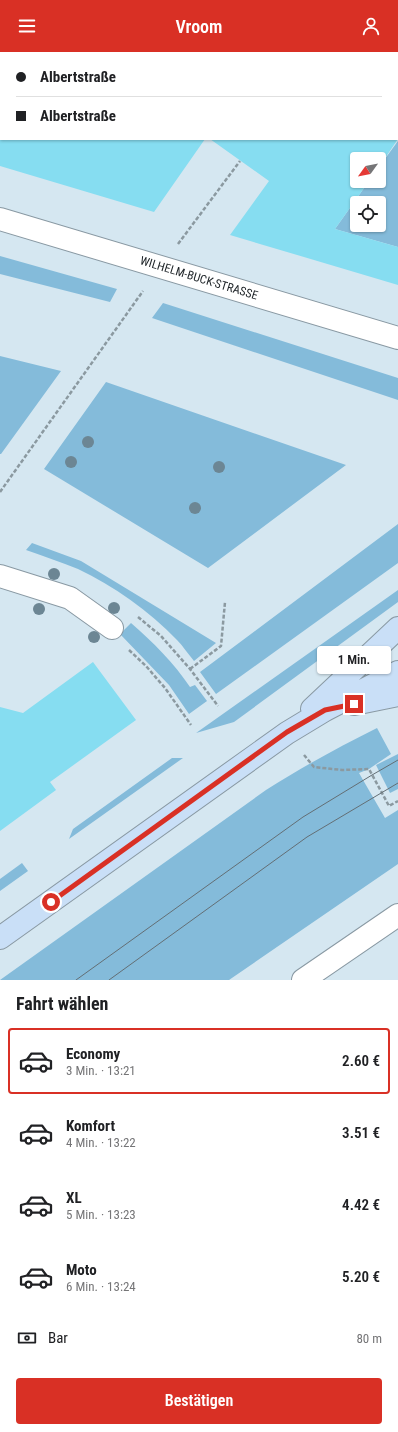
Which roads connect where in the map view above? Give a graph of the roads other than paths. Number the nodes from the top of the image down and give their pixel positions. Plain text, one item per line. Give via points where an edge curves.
1 (0, 219) edge
2 (398, 338) edge
3 (0, 576) edge
4 (112, 628) road end
5 (398, 628) edge
6 (398, 672) edge
7 (398, 695) edge
8 (325, 710) junction
9 (287, 732) junction
10 (398, 915) edge
11 (0, 938) edge
12 (303, 980) edge

1 - 2 street, WILHELM-BUCK-STRASSE
3 - 4 street via 70,598
5 - 9 main road
6 - 8 main road
7 - 8 main road
8 - 9 main road
9 - 11 main road
10 - 12 street

